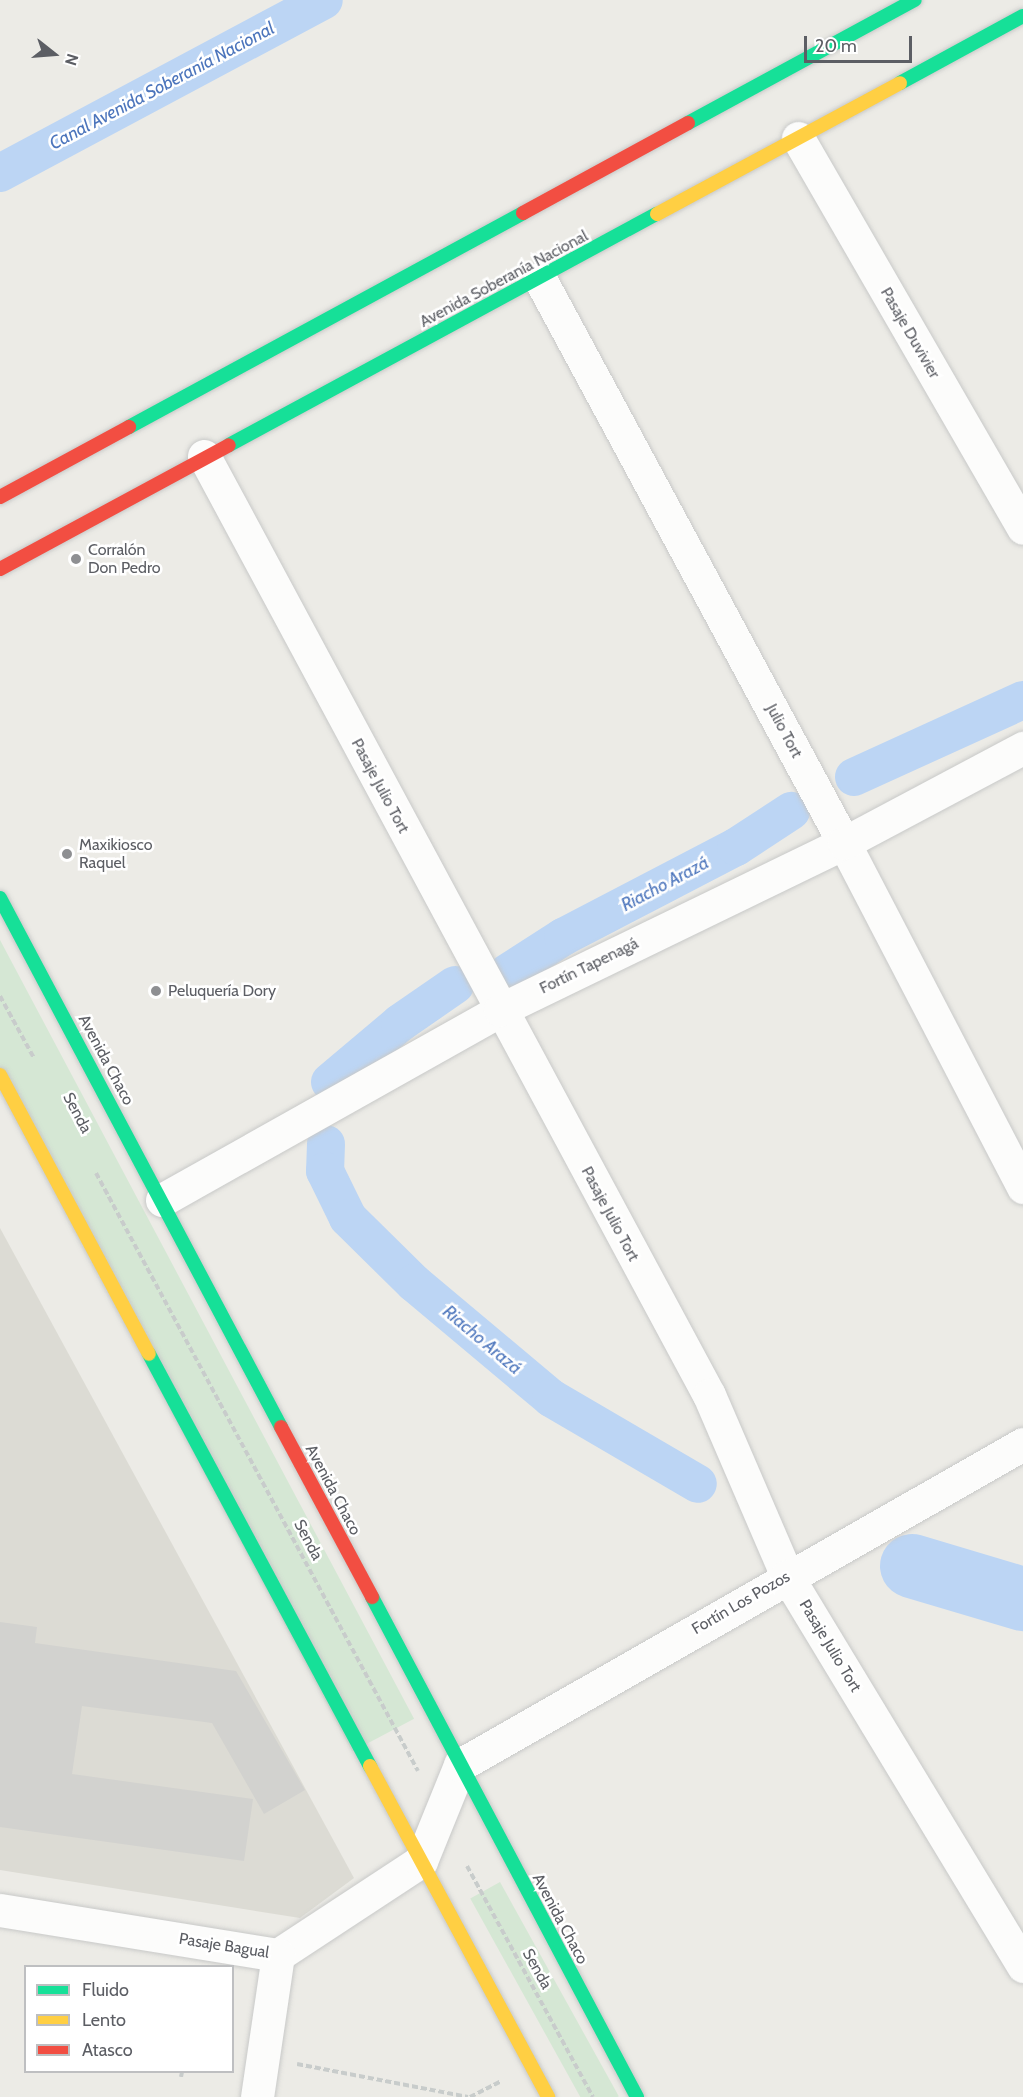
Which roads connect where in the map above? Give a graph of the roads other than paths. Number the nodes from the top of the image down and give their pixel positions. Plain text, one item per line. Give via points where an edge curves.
1 (915, 0) edge
2 (1023, 16) edge
3 (798, 138) junction
4 (540, 279) junction
5 (204, 456) junction
6 (0, 497) edge
7 (1023, 528) edge
8 (0, 569) edge
9 (1023, 748) edge
10 (844, 843) junction
11 (0, 898) edge
12 (500, 1010) junction
13 (0, 1075) edge
14 (1023, 1187) edge
15 (162, 1200) junction
16 (1023, 1444) edge
17 (787, 1576) junction
18 (460, 1765) junction
19 (421, 1861) junction
20 (0, 1910) edge
21 (278, 1955) junction
22 (1023, 1966) edge
23 (257, 2097) edge
24 (548, 2097) edge
25 (637, 2097) edge

1 - 6 main road
2 - 3 main road, Avenida Soberanía Nacional
3 - 4 main road, Avenida Soberanía Nacional
3 - 7 street, Pasaje Duvivier
4 - 5 main road, Avenida Soberanía Nacional
4 - 10 street, Julio Tort
5 - 8 main road, Avenida Soberanía Nacional
5 - 12 street, Pasaje Julio Tort
9 - 10 street, Fortín Tapenagá
10 - 12 street, Fortín Tapenagá
10 - 14 street, Julio Tort
11 - 15 main road, Avenida Chaco
12 - 15 street, Fortín Tapenagá
12 - 17 street, Pasaje Julio Tort via 709,1395
13 - 19 main road
15 - 18 main road, Avenida Chaco
16 - 17 street, Fortín Los Pozos
17 - 18 street, Fortín Los Pozos
17 - 22 street, Pasaje Julio Tort
18 - 19 street
18 - 25 main road, Avenida Chaco
19 - 21 street, Pasaje Bagual
19 - 24 main road
20 - 21 street, Pasaje Bagual
21 - 23 street

